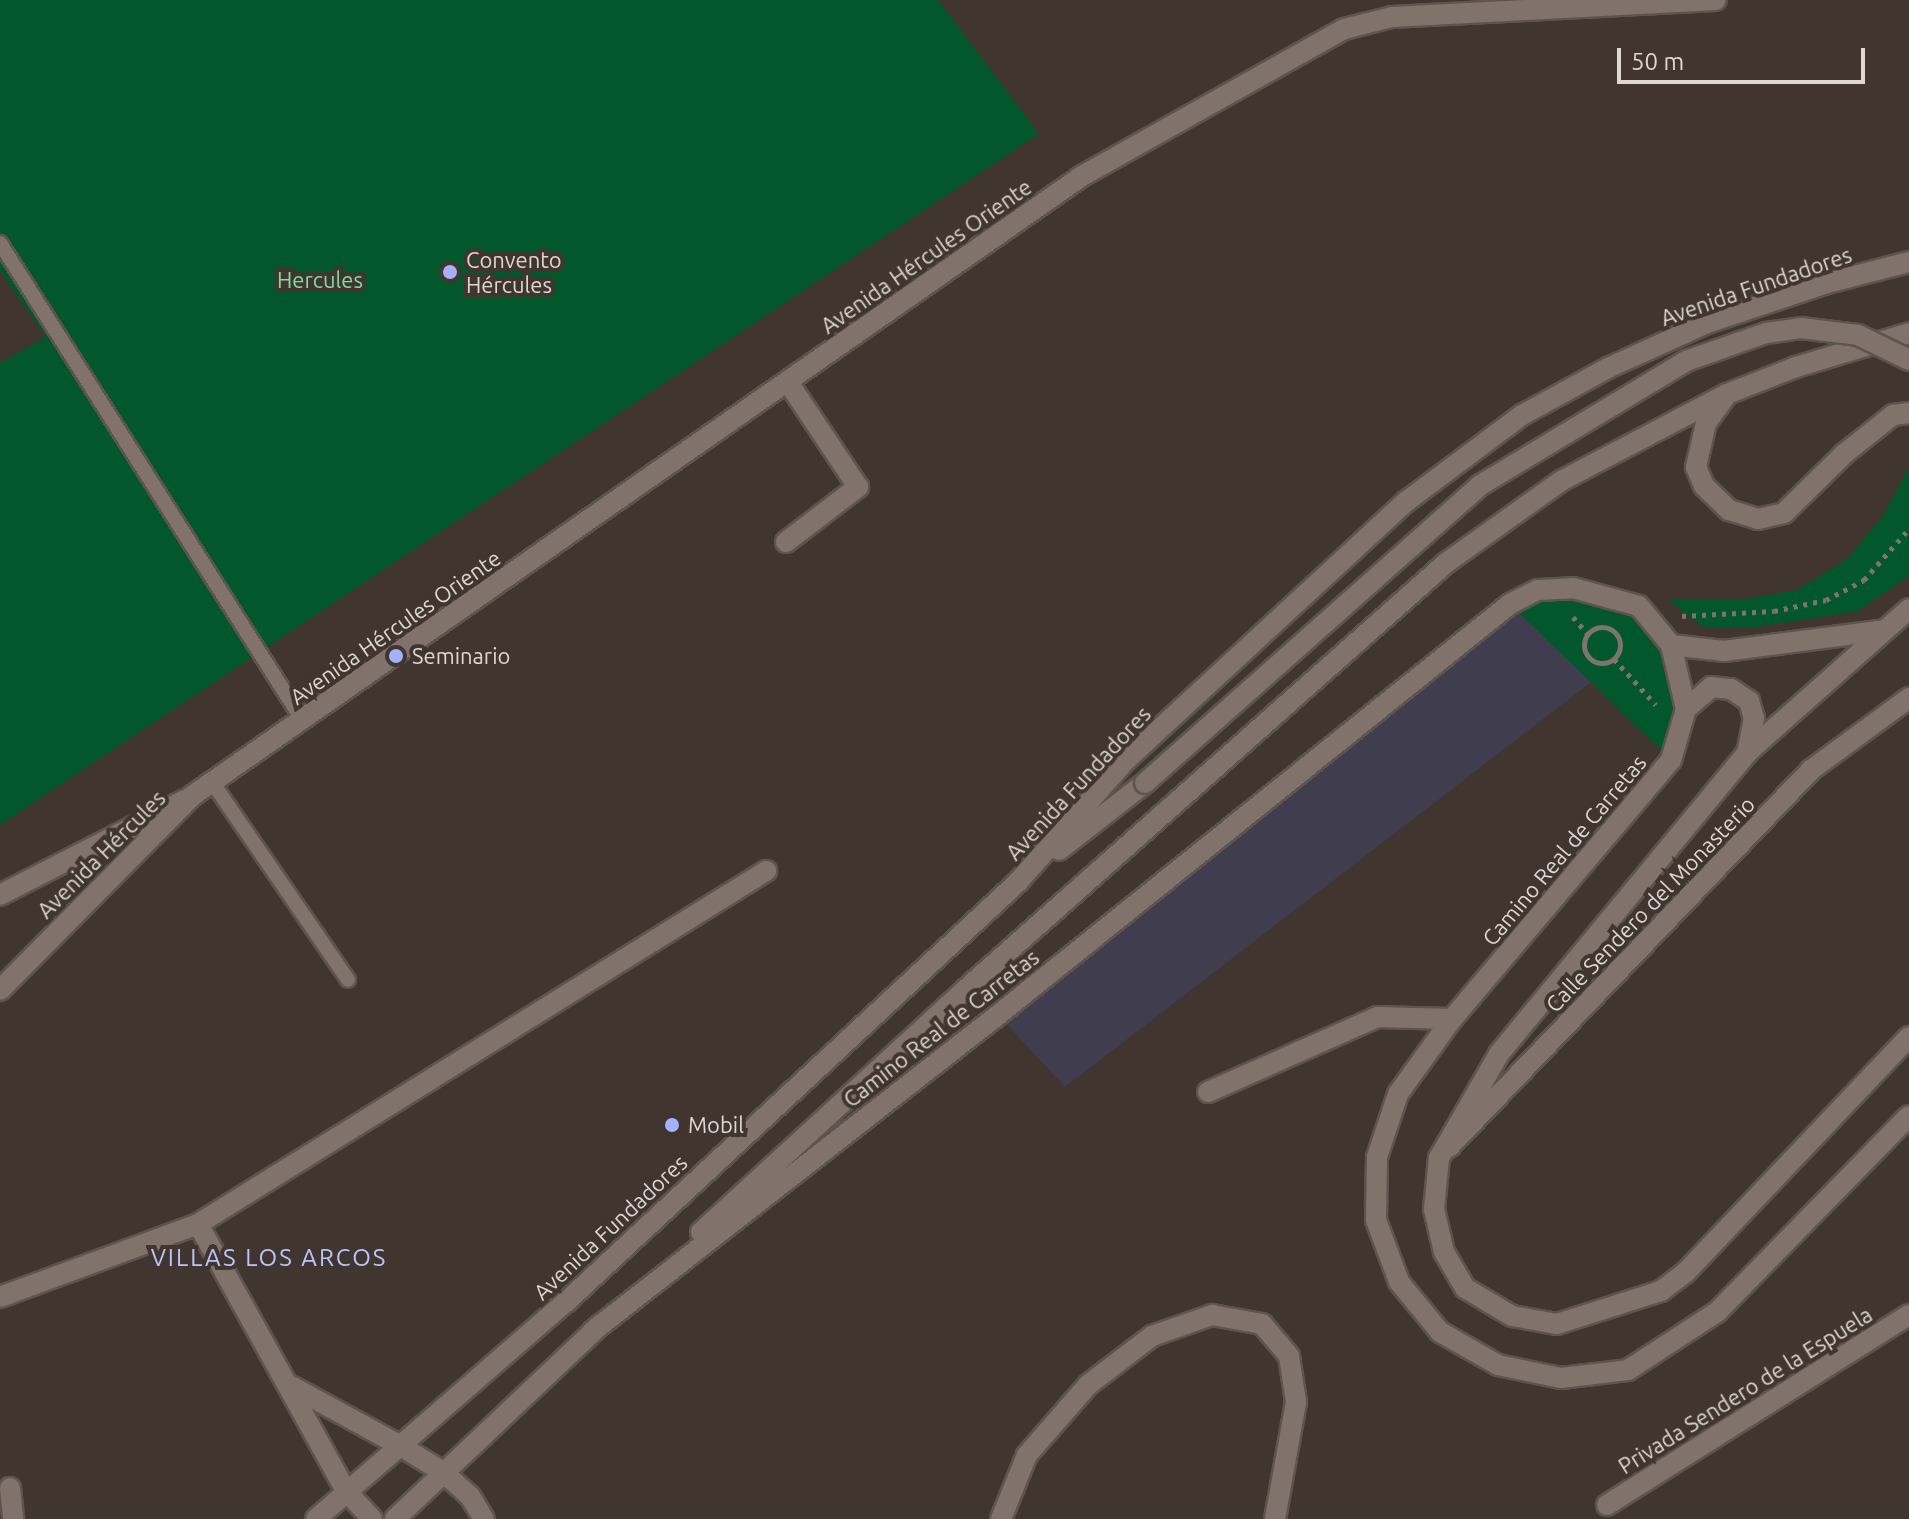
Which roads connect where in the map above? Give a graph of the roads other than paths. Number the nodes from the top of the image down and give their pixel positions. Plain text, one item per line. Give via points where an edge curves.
1 (1707, 0) edge
2 (1716, 0) edge
3 (1565, 3) edge
4 (0, 243) edge
5 (1909, 262) edge
6 (1909, 333) edge
7 (1909, 360) edge
8 (788, 382) junction
9 (1727, 394) junction
10 (1909, 413) edge
11 (786, 542) dead end
12 (1909, 609) edge
13 (1885, 630) junction
14 (1671, 645) junction
15 (1909, 698) edge
16 (1686, 709) junction
17 (303, 721) junction
18 (1747, 753) junction
19 (244, 762) joint
20 (212, 782) junction
21 (192, 796) junction
22 (766, 871) dead end
23 (1018, 882) junction
24 (0, 895) edge
25 (348, 980) dead end
26 (0, 990) edge
27 (1452, 1019) junction
28 (1909, 1037) edge
29 (1208, 1092) dead end
30 (1909, 1116) edge
31 (1439, 1158) junction
32 (198, 1224) junction
33 (0, 1297) edge
34 (1909, 1315) edge
35 (593, 1331) junction
36 (293, 1387) junction
37 (399, 1445) junction
38 (443, 1472) junction
39 (10, 1488) dead end
40 (346, 1491) junction
41 (1607, 1505) dead end
42 (13, 1519) edge
43 (316, 1519) edge
44 (372, 1519) edge
45 (395, 1519) edge
46 (484, 1519) edge
47 (1001, 1519) edge
48 (1275, 1519) edge

1 - 2 street, Avenida Hércules Oriente
1 - 3 street, Avenida Hércules Oriente
3 - 8 street, Avenida Hércules Oriente via 1392,17 1344,29 1082,176
4 - 17 lane
5 - 23 street, Avenida Fundadores via 1707,323 1522,415 1407,501 1162,727
6 - 9 street
7 - 23 street, bridge via 1858,335 1801,328 1766,333 1686,361 1479,486 1145,783
8 - 11 street via 858,487
8 - 17 street, Avenida Hércules Oriente
9 - 10 street via 1706,423 1696,467 1704,486 1729,510 1758,519 1784,513 1856,444 1893,415
9 - 35 street via 1561,481 1446,563 967,988
12 - 13 street
13 - 14 street via 1724,651
13 - 18 street
14 - 16 street, Camino Real de Carretas
14 - 35 street, Camino Real de Carretas via 1639,606 1573,588 1538,590 1510,604
15 - 31 street, Calle Sendero del Monasterio via 1811,770
16 - 18 street via 1711,687 1731,689 1749,701 1754,718
16 - 27 street, Camino Real de Carretas via 1671,760
17 - 19 street, Avenida Hércules Oriente
18 - 31 street via 1499,1054
19 - 20 street, Avenida Hércules
20 - 21 street, Avenida Hércules
20 - 25 lane
21 - 24 street
21 - 26 street, Avenida Hércules
22 - 32 street
23 - 37 street, Avenida Fundadores via 566,1302
27 - 29 street via 1377,1017
27 - 30 street, Camino Real de Carretas via 1398,1094 1377,1157 1376,1220 1399,1282 1440,1332 1511,1368 1561,1378 1628,1370 1684,1338 1717,1312
28 - 31 street via 1686,1272 1661,1291 1557,1324 1512,1316 1465,1288 1444,1252 1434,1209
32 - 33 street
32 - 36 street
34 - 41 street, Privada Sendero de la Espuela
35 - 38 street
36 - 37 street
36 - 40 street
37 - 38 street
37 - 40 street, Avenida Fundadores
38 - 45 street
38 - 46 street via 470,1496
39 - 42 street
40 - 43 street, Avenida Fundadores
40 - 44 street
47 - 48 street via 1027,1455 1088,1385 1152,1336 1212,1315 1262,1324 1289,1356 1296,1402

